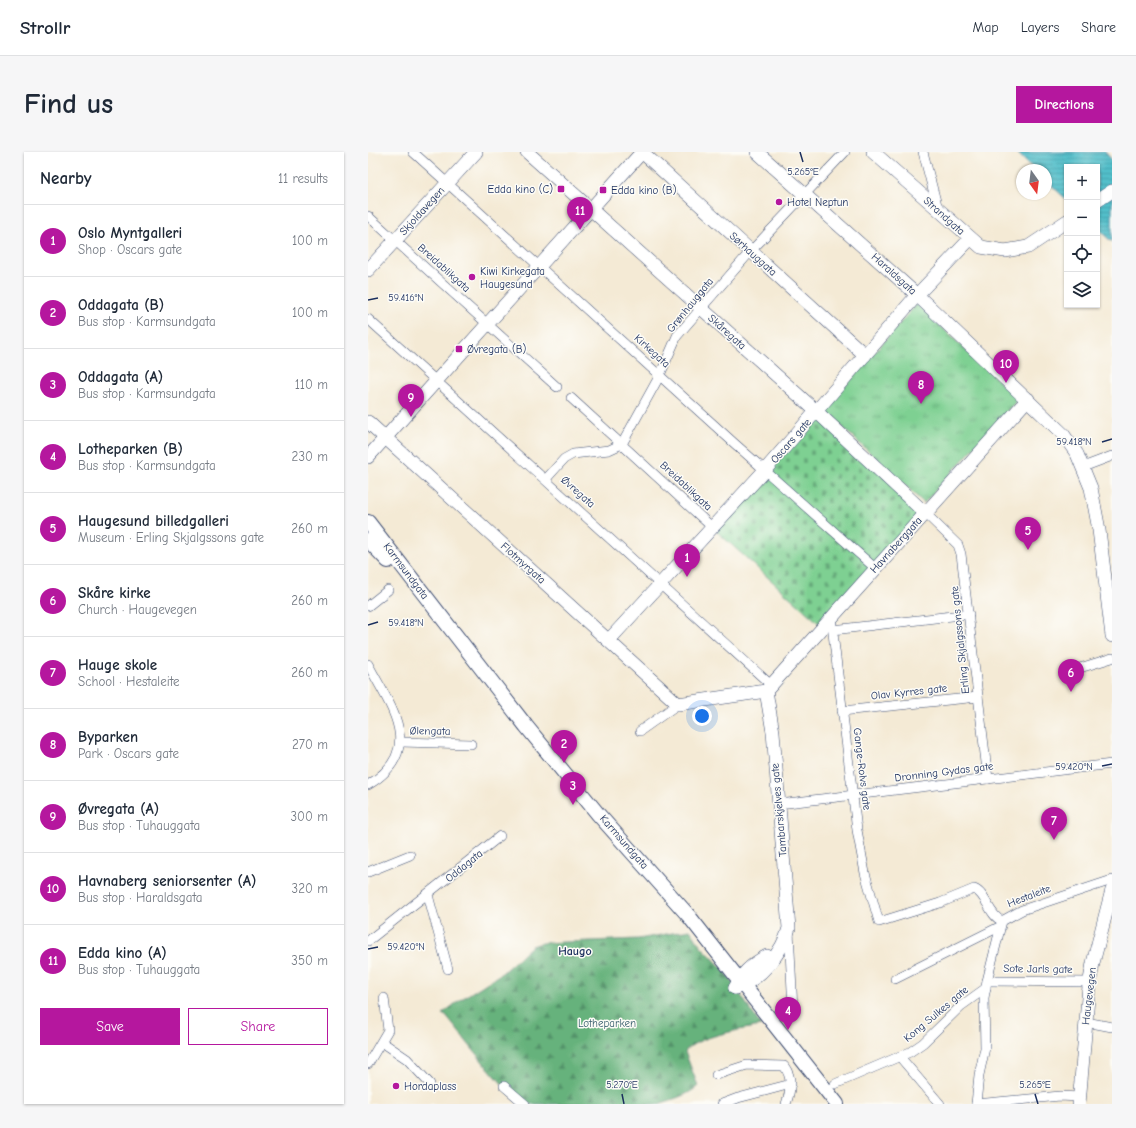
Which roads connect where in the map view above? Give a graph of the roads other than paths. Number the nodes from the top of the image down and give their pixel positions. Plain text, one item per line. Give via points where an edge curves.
1 (413, 152) edge
2 (476, 152) edge
3 (527, 152) edge
4 (642, 152) edge
5 (757, 152) edge
6 (845, 152) edge
7 (874, 152) edge
8 (923, 152) edge
9 (447, 184) junction
10 (1112, 192) edge
11 (805, 195) junction
12 (1099, 200) edge
13 (592, 209) junction
14 (938, 211) junction
15 (368, 216) edge
16 (1064, 223) edge
17 (970, 239) junction
18 (396, 241) junction
19 (750, 252) junction
20 (539, 266) junction
21 (368, 270) edge
22 (917, 295) junction
23 (701, 309) junction
24 (368, 319) edge
25 (488, 324) junction
26 (865, 355) junction
27 (660, 375) junction
28 (436, 380) junction
29 (557, 387) dead end
30 (571, 398) dead end
31 (1028, 399) junction
32 (816, 412) junction
33 (368, 422) edge
34 (385, 438) junction
35 (622, 444) junction
36 (1112, 456) edge
37 (368, 458) edge
38 (1083, 467) junction
39 (765, 470) junction
40 (546, 480) junction
41 (925, 513) junction
42 (368, 522) edge
43 (713, 528) junction
44 (368, 540) edge
45 (875, 568) junction
46 (661, 584) junction
47 (388, 590) dead end
48 (368, 606) edge
49 (969, 614) junction
50 (832, 624) junction
51 (1112, 636) edge
52 (609, 640) junction
53 (1112, 658) edge
54 (368, 664) edge
55 (1067, 672) dead end
56 (769, 688) junction
57 (978, 697) junction
58 (678, 704) junction
59 (842, 711) junction
60 (640, 731) dead end
61 (401, 742) junction
62 (471, 744) dead end
63 (1112, 764) edge
64 (988, 779) junction
65 (368, 785) edge
66 (853, 794) junction
67 (779, 804) junction
68 (500, 836) dead end
69 (410, 855) dead end
70 (368, 872) edge
71 (1112, 880) edge
72 (1112, 890) edge
73 (428, 895) junction
74 (879, 922) joint
75 (1000, 924) junction
76 (789, 928) junction
77 (369, 938) edge
78 (448, 969) dead end
79 (894, 979) dead end
80 (1089, 982) junction
81 (739, 984) junction
82 (986, 985) junction
83 (384, 998) dead end
84 (793, 1010) dead end
85 (1086, 1022) junction
86 (1112, 1027) edge
87 (382, 1042) junction
88 (900, 1057) junction
89 (368, 1064) edge
90 (716, 1075) dead end
91 (430, 1084) dead end
92 (791, 1084) junction
93 (835, 1084) dead end
94 (504, 1086) dead end
95 (1079, 1101) edge
96 (525, 1104) edge
97 (722, 1104) edge
98 (786, 1104) edge
99 (825, 1104) edge
100 (837, 1104) edge
101 (940, 1104) edge
102 (976, 1104) edge

1 - 9 street, Kirkegata
2 - 9 street, Skjoldavegen
3 - 13 street, Skåregata
4 - 13 street
4 - 19 street, Sørhauggata
5 - 11 street, Haraldsgata
6 - 11 street, Grønhauggata
7 - 14 street, Strandgata
8 - 14 street
9 - 18 street, Skjoldavegen
9 - 20 street, Kirkegata
10 - 12 street
11 - 19 street, Grønhauggata
11 - 22 street, Haraldsgata
13 - 20 street
13 - 23 street, Skåregata
14 - 17 street, Strandgata
15 - 18 street, Breidablikgata
16 - 17 street, Strandgata via 1028,247 1016,251 992,250 981,247
17 - 22 street, Oscars gate
18 - 21 street, Skjoldavegen
18 - 25 street, Breidablikgata
19 - 23 street, Grønhauggata
19 - 26 street, Sørhauggata
20 - 25 street
20 - 27 street, Kirkegata
22 - 26 street, Oscars gate
22 - 31 street, Haraldsgata
23 - 27 street, Grønhauggata via 677,336
23 - 32 street, Skåregata
24 - 28 street, Øvregata
25 - 28 street
25 - 29 street, Breidablikgata
26 - 32 street, Oscars gate
27 - 35 street, Grønhauggata
27 - 39 street, Kirkegata
28 - 34 street
28 - 40 street, Øvregata
30 - 35 street, Breidablikgata
31 - 38 street via 1062,434
31 - 41 street, Havnaberggata
32 - 39 street, Oscars gate
32 - 41 street, Skåregata
33 - 34 street, Flotmyrgata
34 - 37 street
34 - 52 street, Flotmyrgata
35 - 40 street via 609,450 573,454 564,459
35 - 43 street, Breidablikgata
36 - 38 street
38 - 51 street via 1096,510
39 - 43 street, Oscars gate
39 - 45 street, Kirkegata
40 - 46 street, Øvregata
41 - 45 street, Havnaberggata
41 - 49 street, Erling Skjalgssons gate via 958,545
42 - 81 main road, Karmsundgata via 526,726 598,814 688,915
43 - 46 street, Oscars gate
44 - 81 main road, Karmsundgata via 418,598 536,749
45 - 50 street, Havnaberggata
46 - 52 street, Oscars gate
46 - 56 street, Øvregata
47 - 48 street
49 - 50 street
49 - 57 street, Erling Skjalgssons gate
50 - 56 street, Havnaberggata
50 - 59 street, Gange-Rolvs gate
52 - 58 street, Flotmyrgata
53 - 55 street
54 - 61 street, Ølengata via 396,719
56 - 58 street
56 - 67 street, Tambarskjelves gate
57 - 59 street, Olav Kyrres gate
57 - 64 street, Erling Skjalgssons gate
58 - 60 street
59 - 66 street, Gange-Rolvs gate
61 - 62 street, Ølengata
61 - 65 street via 398,754 391,764 381,776
63 - 64 street, Dronning Gydas gate
64 - 66 street, Dronning Gydas gate
66 - 67 street, Dronning Gydas gate
66 - 74 street, Gange-Rolvs gate via 864,866
67 - 76 street, Tambarskjelves gate
68 - 73 street, Oddagata
69 - 70 street
71 - 75 street, Hestaleite via 1022,910
72 - 80 street, Haugevegen
73 - 77 street, Oddagata
73 - 78 street
74 - 75 street, Hestaleite via 940,903 974,889 979,892
75 - 79 street
75 - 82 street
76 - 81 street, Tambarskjelves gate via 787,939 778,951 753,979
76 - 84 street, Tambarskjelves gate
80 - 82 street, Sote Jarls gate
80 - 85 street, Haugevegen
81 - 99 main road, Karmsundgata
81 - 100 main road, Karmsundgata
82 - 88 street, Kong Sulkes gate via 923,1043
82 - 102 street via 985,1048 978,1075
83 - 87 street via 388,1025 387,1035
85 - 86 street
85 - 95 street, Haugevegen
87 - 89 street
87 - 91 street via 408,1059
88 - 93 street, Kong Sulkes gate
88 - 101 street
90 - 92 street via 747,1065 784,1066
92 - 97 street
92 - 98 street
94 - 96 street
95 - 102 street via 1060,1096

